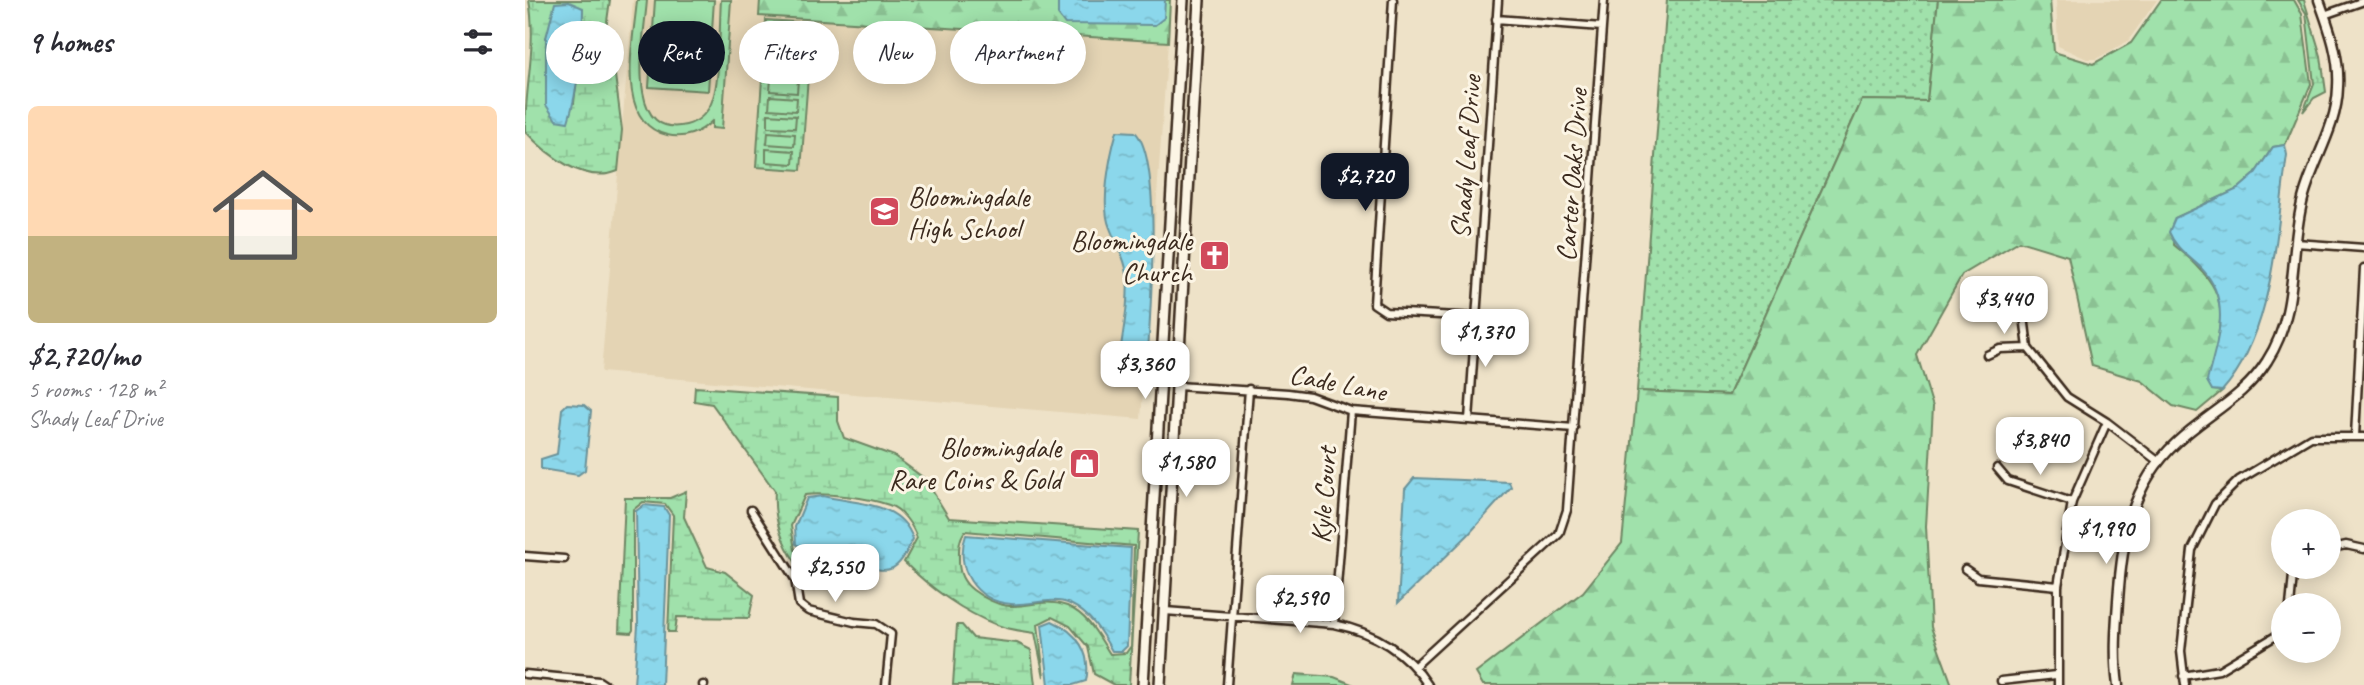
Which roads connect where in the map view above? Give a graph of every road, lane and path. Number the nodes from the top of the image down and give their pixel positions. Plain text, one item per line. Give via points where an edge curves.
1 (1183, 0) edge
2 (1199, 0) edge
3 (1393, 0) edge
4 (1498, 0) edge
5 (1604, 0) edge
6 (2319, 0) edge
7 (2364, 1) edge
8 (2325, 15) junction
9 (1496, 19) junction
10 (1602, 27) junction
11 (1175, 119) junction
12 (1191, 120) junction
13 (2296, 243) junction
14 (2364, 248) edge
15 (2364, 268) edge
16 (2032, 305) dead end
17 (1475, 317) junction
18 (2028, 348) junction
19 (1987, 355) dead end
20 (1161, 385) junction
21 (1177, 386) junction
22 (1249, 389) junction
23 (1351, 411) junction
24 (1469, 420) junction
25 (2107, 422) junction
26 (1574, 428) junction
27 (2354, 436) junction
28 (2364, 436) edge
29 (2159, 462) junction
30 (1997, 468) dead end
31 (2072, 502) junction
32 (751, 510) dead end
33 (1153, 526) junction
34 (1169, 534) junction
35 (2341, 546) edge
36 (2364, 549) edge
37 (525, 556) edge
38 (564, 559) dead end
39 (1965, 569) dead end
40 (2058, 586) junction
41 (1165, 611) junction
42 (1232, 616) junction
43 (1334, 624) junction
44 (2271, 639) edge
45 (1415, 666) junction
46 (525, 674) edge
47 (2056, 676) junction
48 (2183, 676) junction
49 (2001, 681) dead end
50 (605, 685) edge
51 (886, 685) edge
52 (1143, 685) edge
53 (1160, 685) edge
54 (1227, 685) edge
55 (1428, 685) edge
56 (2058, 685) edge
57 (2118, 685) edge
58 (2185, 685) edge

1 - 11 main road
2 - 12 main road
3 - 17 street via 1374,304 1386,312
4 - 9 street, Shady Leaf Drive
5 - 10 street, Carter Oaks Drive
6 - 8 street
7 - 8 street
8 - 13 street via 2336,56 2337,99 2302,202
9 - 10 street
9 - 17 street, Shady Leaf Drive
10 - 26 street, Carter Oaks Drive
11 - 12 main road
11 - 20 main road
12 - 21 main road
13 - 14 street
13 - 29 street via 2287,317 2267,361 2241,395 2183,437
15 - 27 street
16 - 18 street via 2024,316
17 - 24 street, Shady Leaf Drive
18 - 19 street via 2000,349
18 - 25 street via 2067,397
20 - 21 main road
20 - 33 main road
21 - 22 street, Cade Lane
21 - 34 main road
22 - 23 street, Cade Lane via 1310,396
22 - 42 street
23 - 24 street, Cade Lane
23 - 43 street, Kyle Court
24 - 26 street, Cade Lane
25 - 29 street
25 - 31 street
26 - 45 street, Carter Oaks Drive via 1567,510 1559,534
27 - 28 street
27 - 48 street via 2311,437 2239,480 2215,503 2192,551 2181,651
29 - 57 street via 2133,507 2123,540 2115,640
30 - 31 street via 2008,481
31 - 40 street
32 - 51 street via 795,579 799,604 808,611 876,624 891,634
33 - 34 main road
33 - 52 main road
34 - 41 main road
35 - 36 street
37 - 38 street
39 - 40 street via 1978,578
40 - 47 street
41 - 42 street
41 - 53 main road
42 - 43 street
42 - 54 street
43 - 45 street via 1377,637
44 - 48 street via 2218,670
45 - 55 street
46 - 50 street
47 - 49 street
47 - 56 street
48 - 58 street

